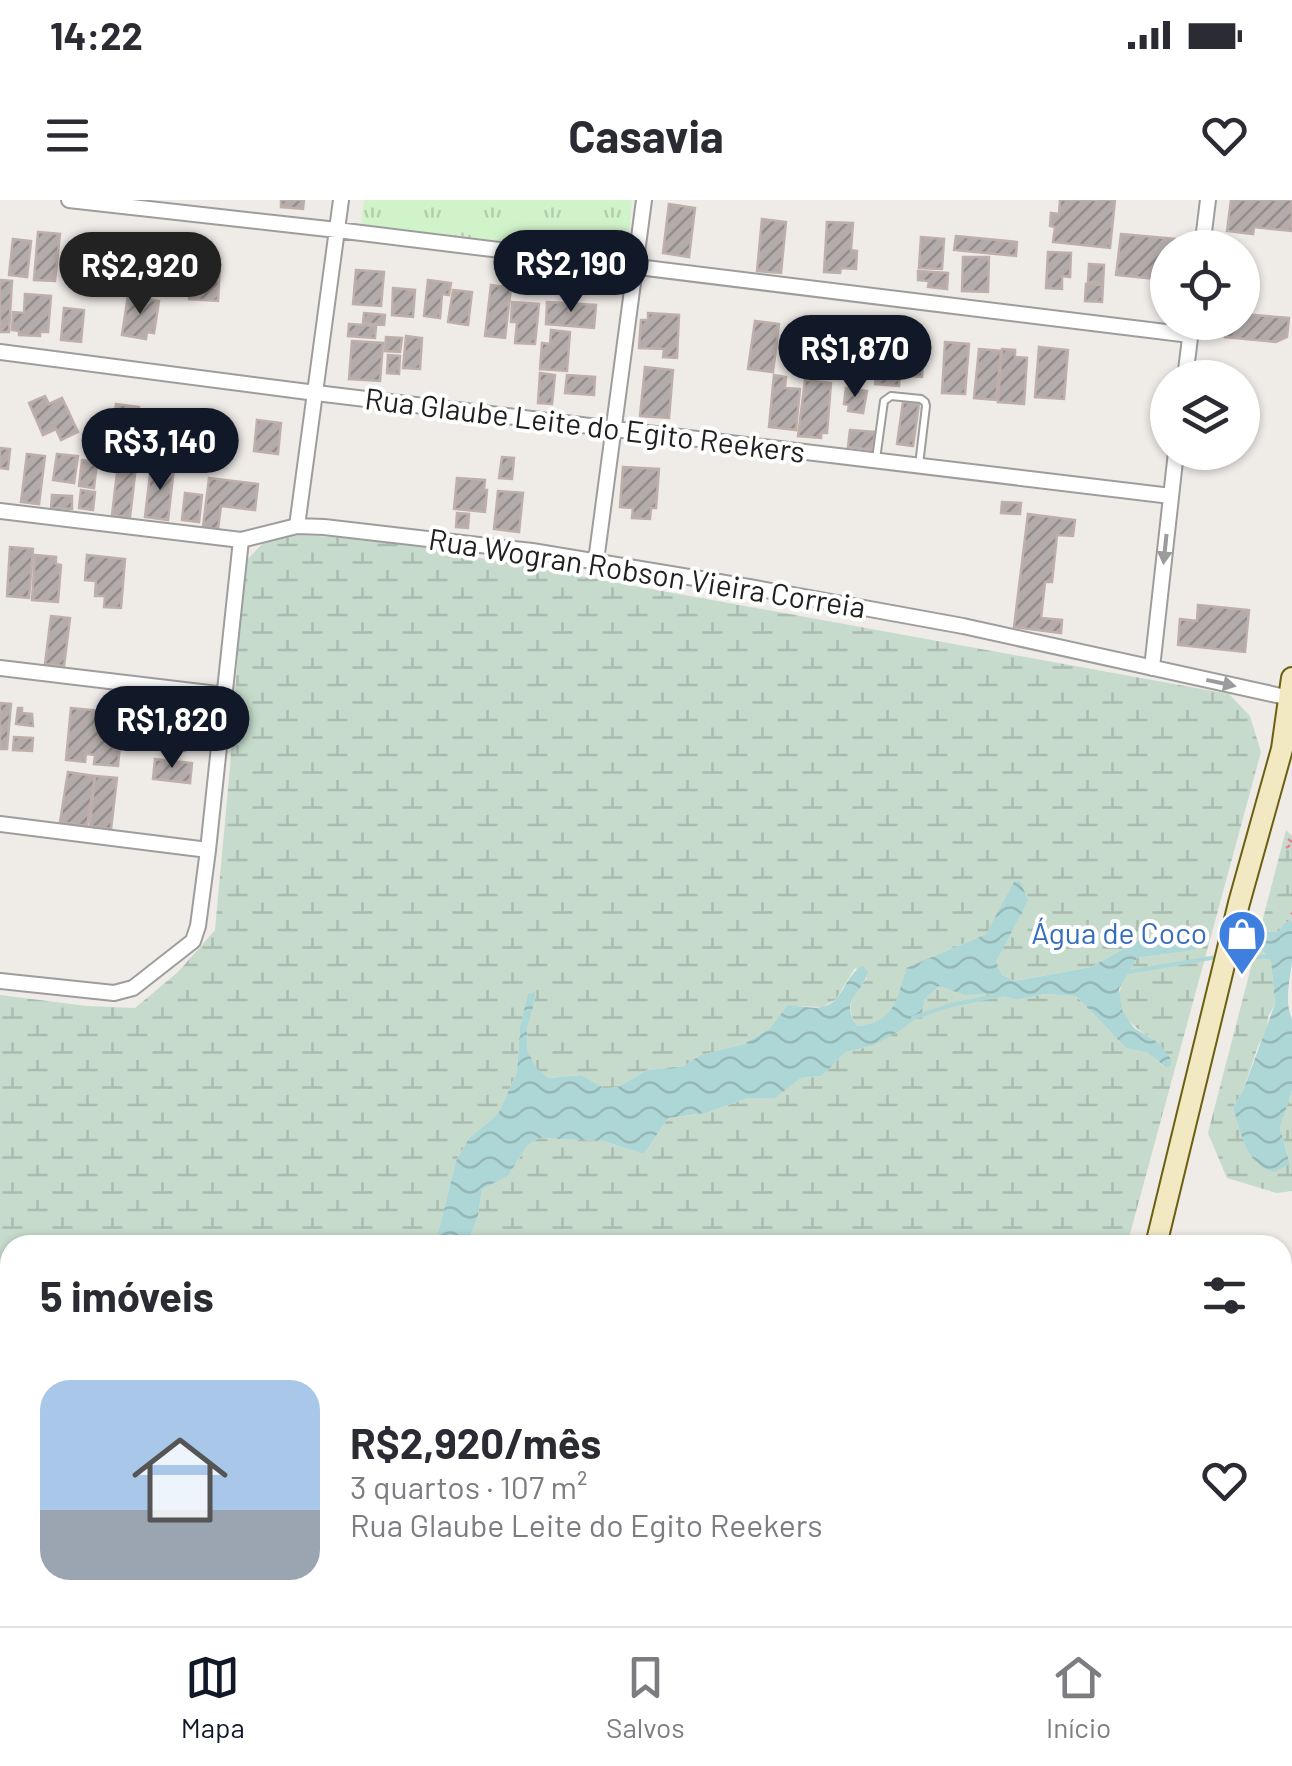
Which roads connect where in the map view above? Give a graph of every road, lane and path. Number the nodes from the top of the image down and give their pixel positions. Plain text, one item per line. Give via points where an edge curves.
1 (69, 200) edge
2 (341, 200) edge
3 (644, 200) edge
4 (1208, 200) edge
5 (337, 230) junction
6 (1204, 230) edge
7 (635, 266) junction
8 (1150, 324) edge
9 (0, 352) edge
10 (316, 393) junction
11 (614, 429) junction
12 (876, 460) junction
13 (919, 466) junction
14 (1174, 470) edge
15 (1171, 496) junction
16 (0, 510) edge
17 (297, 526) junction
18 (242, 540) junction
19 (596, 560) junction
20 (0, 668) edge
21 (1152, 668) junction
22 (1291, 688) edge
23 (226, 695) junction
24 (0, 824) edge
25 (1291, 842) edge
26 (1286, 848) dead end
27 (208, 850) junction
28 (0, 981) edge
29 (1158, 1235) edge

1 - 5 street
2 - 5 street
3 - 7 street
4 - 6 street
5 - 7 street
5 - 10 street
7 - 8 street
7 - 11 street
9 - 10 street, Rua Glaube Leite do Egito Reekers
10 - 11 street, Rua Glaube Leite do Egito Reekers
10 - 17 street
11 - 12 street, Rua Glaube Leite do Egito Reekers
11 - 19 street
12 - 13 street, Rua Glaube Leite do Egito Reekers
12 - 13 lane via 884,401 921,399 926,406
13 - 15 street, Rua Glaube Leite do Egito Reekers
14 - 15 street
15 -> 21 street
16 - 18 street, Rua Wogran Robson Vieira Correia
17 - 18 street, Rua Wogran Robson Vieira Correia
17 - 19 street, Rua Wogran Robson Vieira Correia
18 - 23 street
19 - 21 street, Rua Wogran Robson Vieira Correia via 962,626
20 - 23 street
21 -> 22 street, Rua Wogran Robson Vieira Correia
22 - 29 main road via 1282,748
23 - 27 street
24 - 27 street
25 - 26 path
27 - 28 street via 193,941 133,988 114,993

